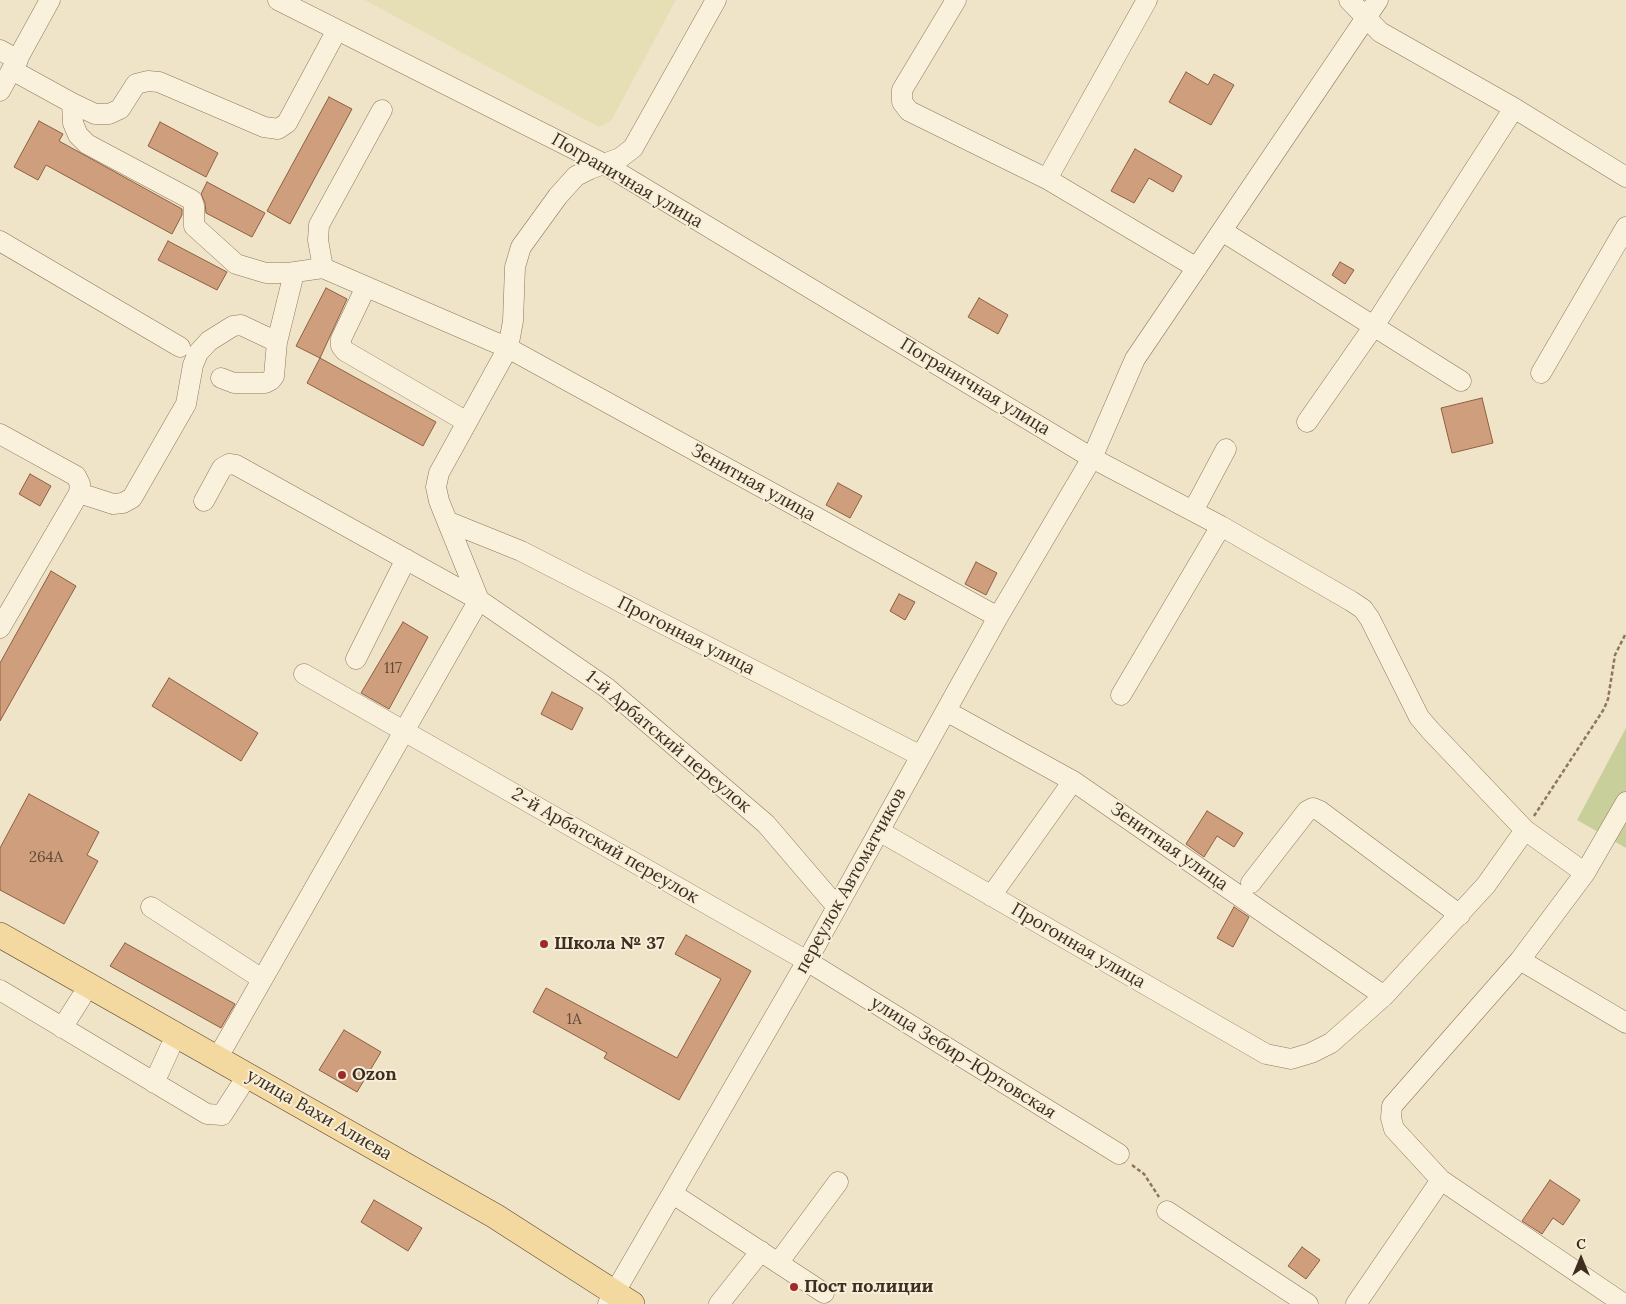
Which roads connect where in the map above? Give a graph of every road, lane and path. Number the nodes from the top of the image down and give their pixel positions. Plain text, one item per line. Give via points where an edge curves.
1 (50, 0) edge
2 (278, 0) edge
3 (716, 0) edge
4 (956, 0) edge
5 (1147, 0) edge
6 (1349, 0) edge
7 (1378, 0) edge
8 (1366, 18) junction
9 (338, 30) junction
10 (0, 50) edge
11 (15, 65) junction
12 (0, 91) edge
13 (72, 103) junction
14 (1514, 108) junction
15 (382, 110) dead end
16 (604, 164) junction
17 (1626, 177) edge
18 (1047, 179) junction
19 (1626, 227) edge
20 (1222, 231) junction
21 (0, 241) edge
22 (323, 268) junction
23 (1197, 268) junction
24 (294, 272) junction
25 (366, 287) junction
26 (1374, 326) junction
27 (277, 342) junction
28 (180, 347) dead end
29 (508, 348) junction
30 (1540, 373) dead end
31 (221, 378) dead end
32 (1461, 381) dead end
33 (467, 422) junction
34 (1307, 422) dead end
35 (0, 434) edge
36 (1226, 449) dead end
37 (1092, 458) junction
38 (80, 488) junction
39 (204, 501) dead end
40 (1193, 511) junction
41 (449, 522) junction
42 (1221, 526) junction
43 (406, 559) junction
44 (479, 600) junction
45 (998, 617) junction
46 (0, 628) edge
47 (1626, 633) edge
48 (356, 659) dead end
49 (304, 674) dead end
50 (1121, 695) dead end
51 (946, 711) junction
52 (403, 731) junction
53 (921, 756) junction
54 (1073, 781) junction
55 (1626, 802) edge
56 (1525, 830) junction
57 (879, 831) junction
58 (1619, 831) edge
59 (1585, 873) junction
60 (1251, 883) dead end
61 (991, 896) junction
62 (837, 907) junction
63 (151, 908) dead end
64 (1460, 915) junction
65 (0, 935) edge
66 (0, 952) edge
67 (1520, 960) junction
68 (807, 961) junction
69 (262, 979) junction
70 (0, 990) edge
71 (1384, 996) junction
72 (81, 998) junction
73 (1626, 1023) edge
74 (62, 1028) junction
75 (170, 1048) junction
76 (218, 1058) junction
77 (154, 1083) junction
78 (240, 1087) junction
79 (1120, 1154) joint
80 (1441, 1180) junction
81 (838, 1182) dead end
82 (673, 1194) junction
83 (1167, 1211) joint
84 (761, 1251) junction
85 (778, 1263) junction
86 (824, 1293) dead end
87 (615, 1301) edge
88 (1621, 1303) edge
89 (718, 1304) edge
90 (1308, 1304) edge
91 (1356, 1304) edge

1 - 11 street
2 - 9 street, Пограничная улица
3 - 16 street via 633,148
4 - 18 street via 902,90 902,102 910,111
5 - 18 street
6 - 8 street
7 - 8 street, переулок Автоматчиков
8 - 14 street via 1380,32
8 - 20 street, переулок Автоматчиков
9 - 13 street via 287,123 278,129 264,127 159,82 136,84 120,109 109,114 95,114
9 - 16 street, Пограничная улица
10 - 11 street
11 - 12 street
11 - 13 street
13 - 24 street via 73,124 87,144 192,200 194,226 236,264 266,273
14 - 17 street
14 - 26 street
15 - 22 street via 319,225
16 - 29 street via 576,176 521,247 515,268 513,320
16 - 37 street, Пограничная улица
18 - 23 street
19 - 30 street
20 - 23 street, переулок Автоматчиков
20 - 26 street
21 - 28 street
22 - 24 street
22 - 25 street, Зенитная улица
23 - 37 street, переулок Автоматчиков via 1135,359
24 - 27 street
25 - 29 street, Зенитная улица
25 - 33 street via 341,339 341,346
26 - 32 street
26 - 34 street
27 - 31 street via 271,380 234,383
27 - 38 street via 241,325 233,326 209,341 195,359 186,404 132,498 113,504
29 - 33 street
29 - 45 street, Зенитная улица
33 - 41 street via 439,473 436,487
35 - 38 street via 76,476
36 - 40 street
37 - 40 street, Пограничная улица
37 - 45 street, переулок Автоматчиков
38 - 46 street
39 - 43 street, 1-й Арбатский переулок via 222,468 236,465
40 - 42 street, Пограничная улица
41 - 44 street
41 - 53 street, Прогонная улица via 521,551
42 - 50 street
42 - 56 street, Пограничная улица via 1363,609 1419,717
43 - 44 street, 1-й Арбатский переулок
43 - 48 street
44 - 52 street
44 - 62 street, 1-й Арбатский переулок via 607,688 751,811
45 - 51 street, переулок Автоматчиков
47 - 56 path via 1615,655 1604,709
49 - 52 street, 2-й Арбатский переулок
51 - 53 street, переулок Автоматчиков
51 - 54 street, Зенитная улица
52 - 68 street, 2-й Арбатский переулок
52 - 69 street
53 - 57 street, переулок Автоматчиков
54 - 61 street
54 - 71 street, Зенитная улица
55 - 58 street
56 - 59 street, Пограничная улица
56 - 64 street
57 - 61 street, Прогонная улица
57 - 62 street, переулок Автоматчиков
58 - 59 street
59 - 67 street
60 - 64 street via 1312,808
61 - 71 street, Прогонная улица via 1266,1054 1279,1058 1291,1059 1331,1043
62 - 68 street, переулок Автоматчиков
63 - 69 street
64 - 71 street
65 - 76 main road, улица Вахи Алиева
66 - 72 main road, улица Вахи Алиева
67 - 73 street
67 - 80 street via 1392,1106 1394,1129
68 - 79 street, улица Зебир-Юртовская
68 - 82 street, переулок Автоматчиков
69 - 76 street
70 - 74 street
72 - 74 street
72 - 75 main road, улица Вахи Алиева
74 - 77 street
75 - 77 street
75 - 78 main road, улица Вахи Алиева
76 - 87 main road, улица Вахи Алиева via 495,1216
77 - 78 street via 216,1116 222,1115
78 - 87 main road, улица Вахи Алиева
79 - 83 path via 1144,1174
80 - 88 street
80 - 91 street
81 - 85 street
82 - 84 street
82 - 87 street, переулок Автоматчиков
83 - 90 street
84 - 85 street
84 - 89 street
85 - 86 street

